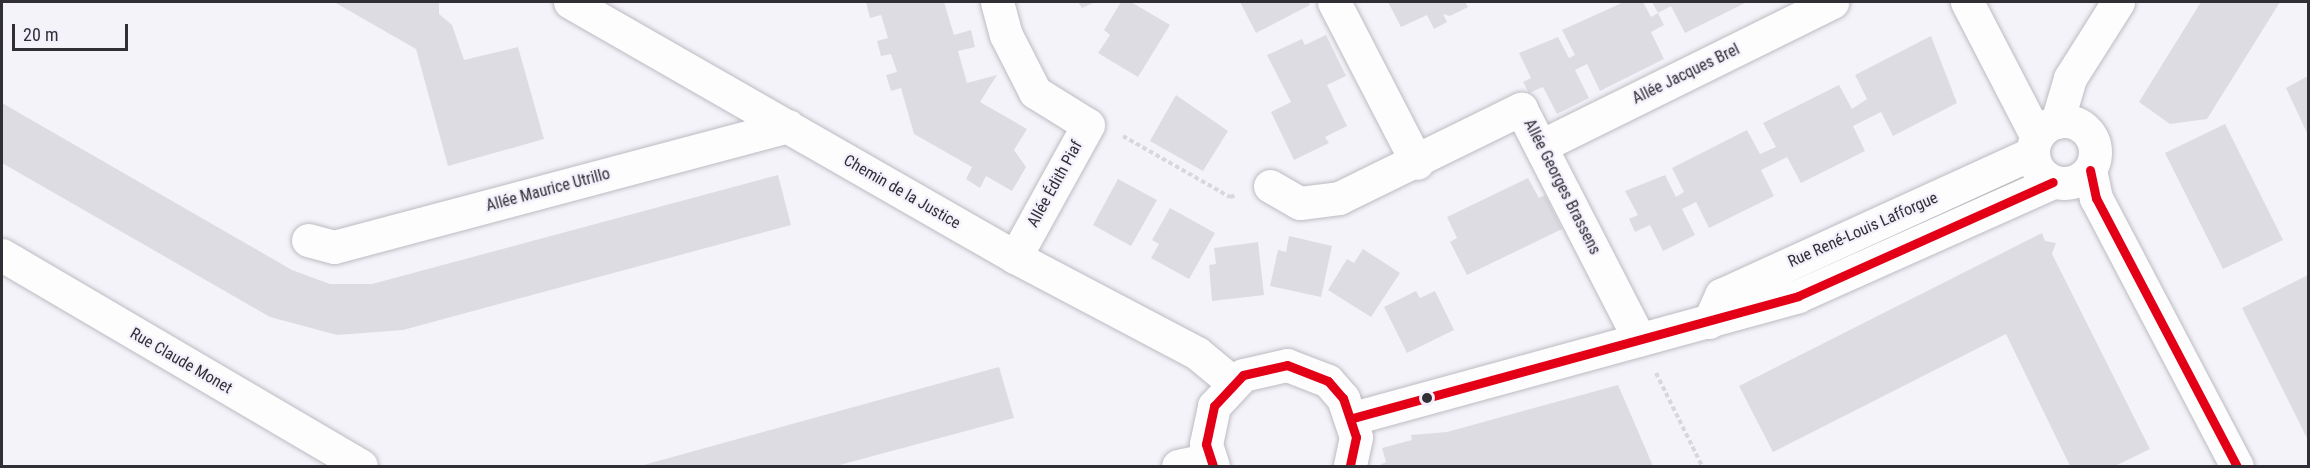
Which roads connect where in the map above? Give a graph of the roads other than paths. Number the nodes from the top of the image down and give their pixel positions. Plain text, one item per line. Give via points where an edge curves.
1 (570, 2) edge
2 (997, 2) edge
3 (1334, 2) edge
4 (1832, 2) edge
5 (1967, 2) edge
6 (2118, 2) edge
7 (788, 126) junction
8 (2042, 137) junction
9 (1540, 146) junction
10 (1417, 163) junction
11 (2078, 183) junction
12 (1270, 186) road end
13 (308, 240) dead end
14 (2, 255) edge
15 (1015, 257) junction
16 (1709, 322) junction
17 (1639, 339) junction
18 (1232, 382) junction
19 (1353, 418) junction
20 (1212, 463) edge
21 (361, 466) edge
22 (1178, 466) edge
23 (1350, 466) edge
24 (2236, 466) edge

1 - 7 street, Chemin de la Justice
2 - 15 street, Allée Édith Piaf via 1006,35 1035,92 1088,125
3 - 10 street
4 - 9 street, Allée Jacques Brel
5 - 8 street
6 - 8 street via 2070,78
7 - 13 street, Allée Maurice Utrillo via 334,247
7 - 15 street, Chemin de la Justice
8 - 11 street via 2037,169
8 - 11 street via 2074,122 2090,134 2096,154
8 - 16 street, Rue René-Louis Lafforgue via 1721,295
9 - 10 street, Allée Georges Brassens via 1521,109
9 - 17 street, Allée Georges Brassens
10 - 12 street, Allée Georges Brassens via 1340,198 1300,203
11 - 16 street, Rue René-Louis Lafforgue via 1798,296
11 - 24 street
14 - 21 street, Rue Claude Monet
15 - 18 street, Chemin de la Justice via 1197,353
16 - 17 street, Rue René-Louis Lafforgue
17 - 19 street, Rue René-Louis Lafforgue
18 - 19 street via 1264,366 1308,370 1343,398
18 - 20 street via 1207,424
19 - 23 street
20 - 22 street

